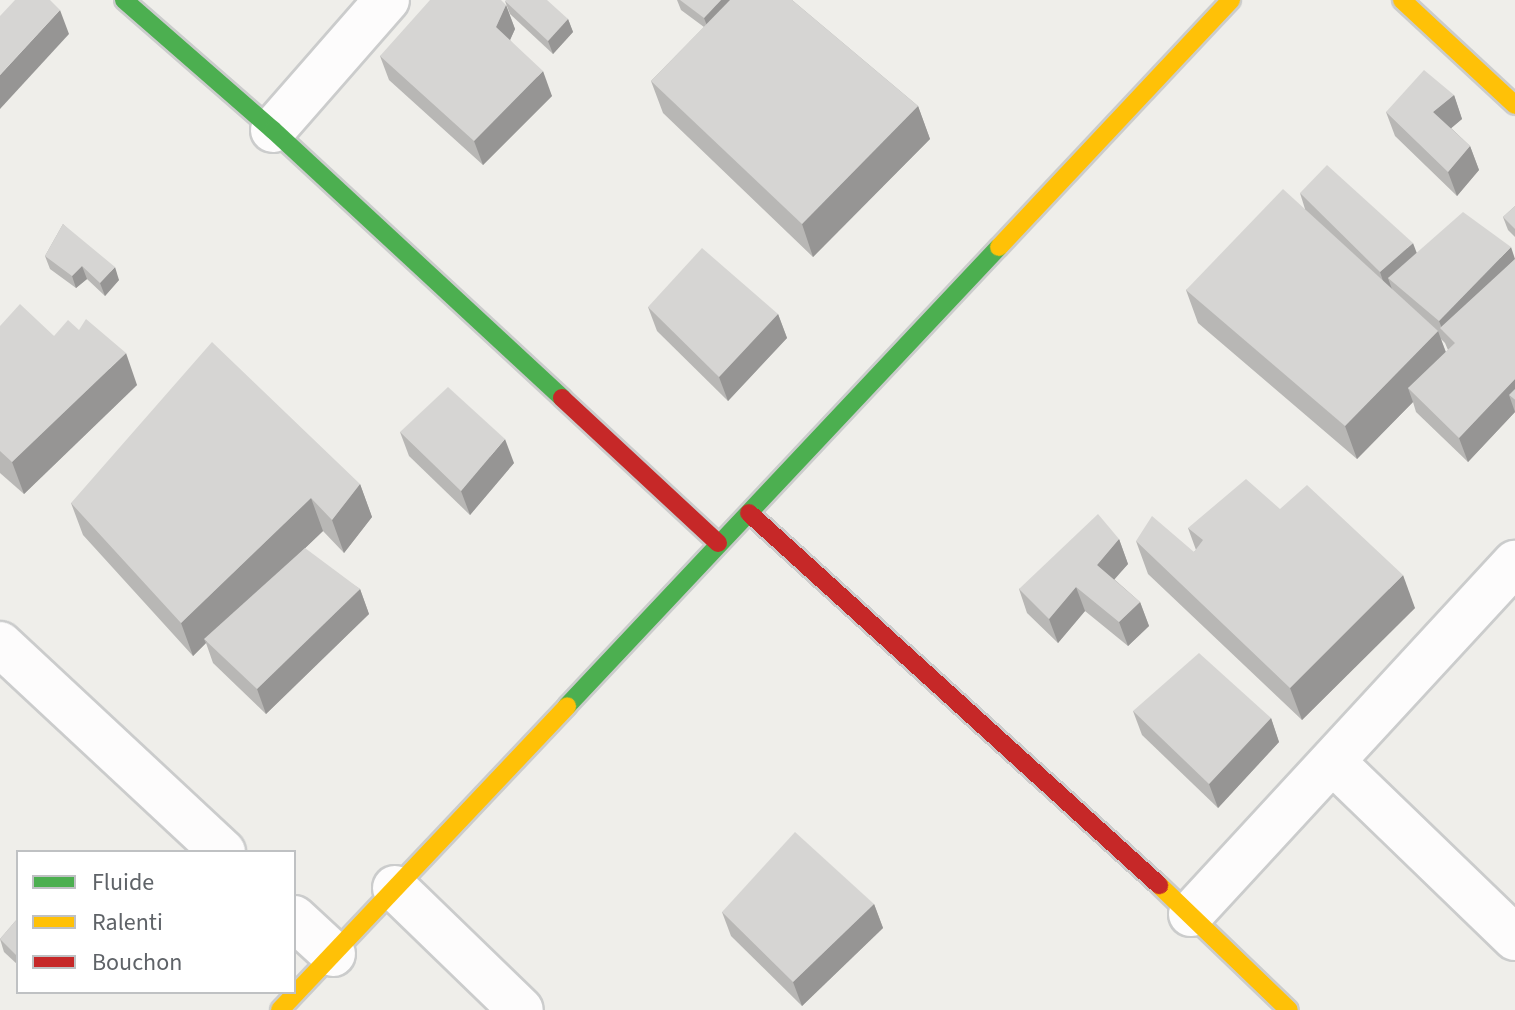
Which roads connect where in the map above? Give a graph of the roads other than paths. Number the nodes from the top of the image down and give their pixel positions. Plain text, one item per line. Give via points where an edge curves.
1 (124, 0) edge
2 (387, 0) edge
3 (1231, 0) edge
4 (1402, 0) edge
5 (1515, 105) edge
6 (273, 130) junction
7 (749, 513) junction
8 (718, 543) junction
9 (1515, 563) edge
10 (0, 644) edge
11 (1334, 763) junction
12 (221, 850) edge
13 (395, 888) junction
14 (1191, 914) junction
15 (296, 920) edge
16 (1515, 938) edge
17 (333, 954) junction
18 (296, 993) edge
19 (295, 994) edge
20 (280, 1010) edge
21 (521, 1010) edge
22 (1289, 1010) edge

1 - 6 street
2 - 6 street
3 - 7 street
4 - 5 street
6 - 8 street
7 - 8 street
7 - 14 street
8 - 13 street
9 - 11 street
10 - 12 street
11 - 14 street
11 - 16 street
13 - 17 street
13 - 21 street
14 - 22 street
15 - 17 street
17 - 18 street
19 - 20 street

